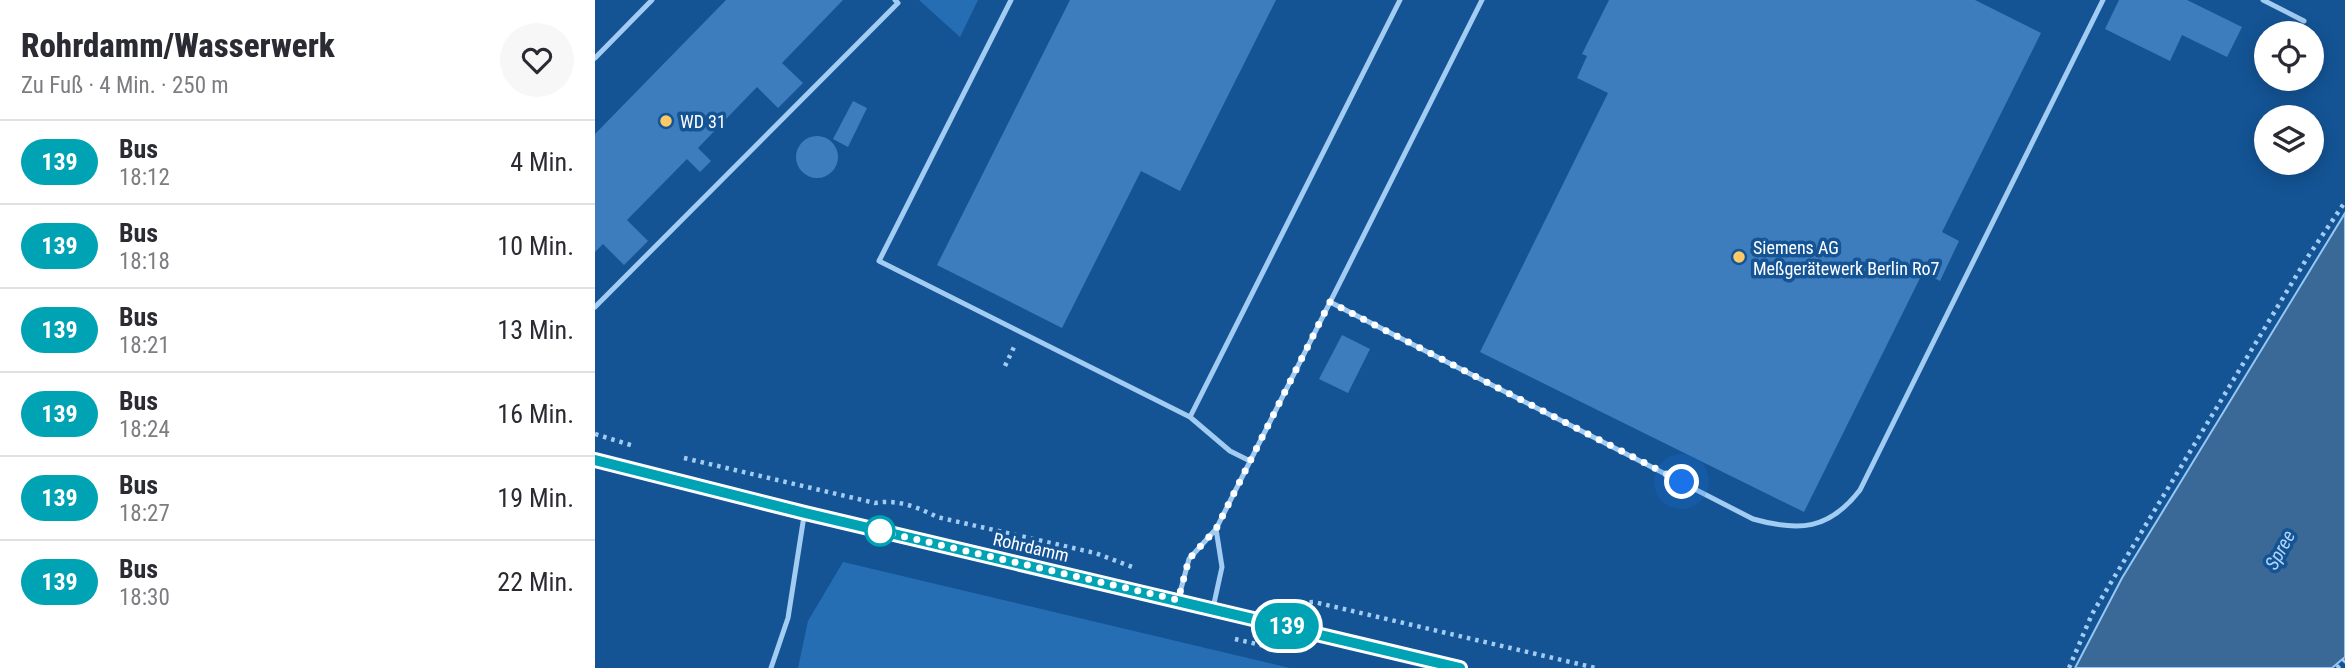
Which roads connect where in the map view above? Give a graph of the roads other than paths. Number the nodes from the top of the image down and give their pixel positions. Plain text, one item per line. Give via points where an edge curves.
1 (652, 0) edge
2 (895, 0) edge
3 (1011, 0) edge
4 (1400, 0) edge
5 (1482, 0) edge
6 (2103, 0) edge
7 (2263, 0) edge
8 (2304, 21) dead end
9 (595, 58) edge
10 (1330, 302) junction
11 (595, 307) edge
12 (1190, 417) junction
13 (595, 460) edge
14 (1250, 461) junction
15 (805, 513) junction
16 (1216, 529) junction
17 (1178, 600) junction
18 (1212, 609) junction
19 (771, 668) edge
20 (1460, 668) edge

1 - 9 lane
2 - 11 lane via 898,3
3 - 12 lane via 879,261
4 - 12 lane
5 - 10 lane
6 - 10 lane via 1860,490 1830,519 1807,526 1779,526 1753,519
7 - 8 lane
10 - 14 lane
12 - 14 lane
13 - 15 main road, Rohrdamm
14 - 16 lane
15 - 17 main road, Rohrdamm
15 - 19 lane via 788,618
16 - 17 lane via 1189,559
16 - 18 lane via 1222,567
17 - 18 main road, Rohrdamm
18 - 20 main road, Rohrdamm

